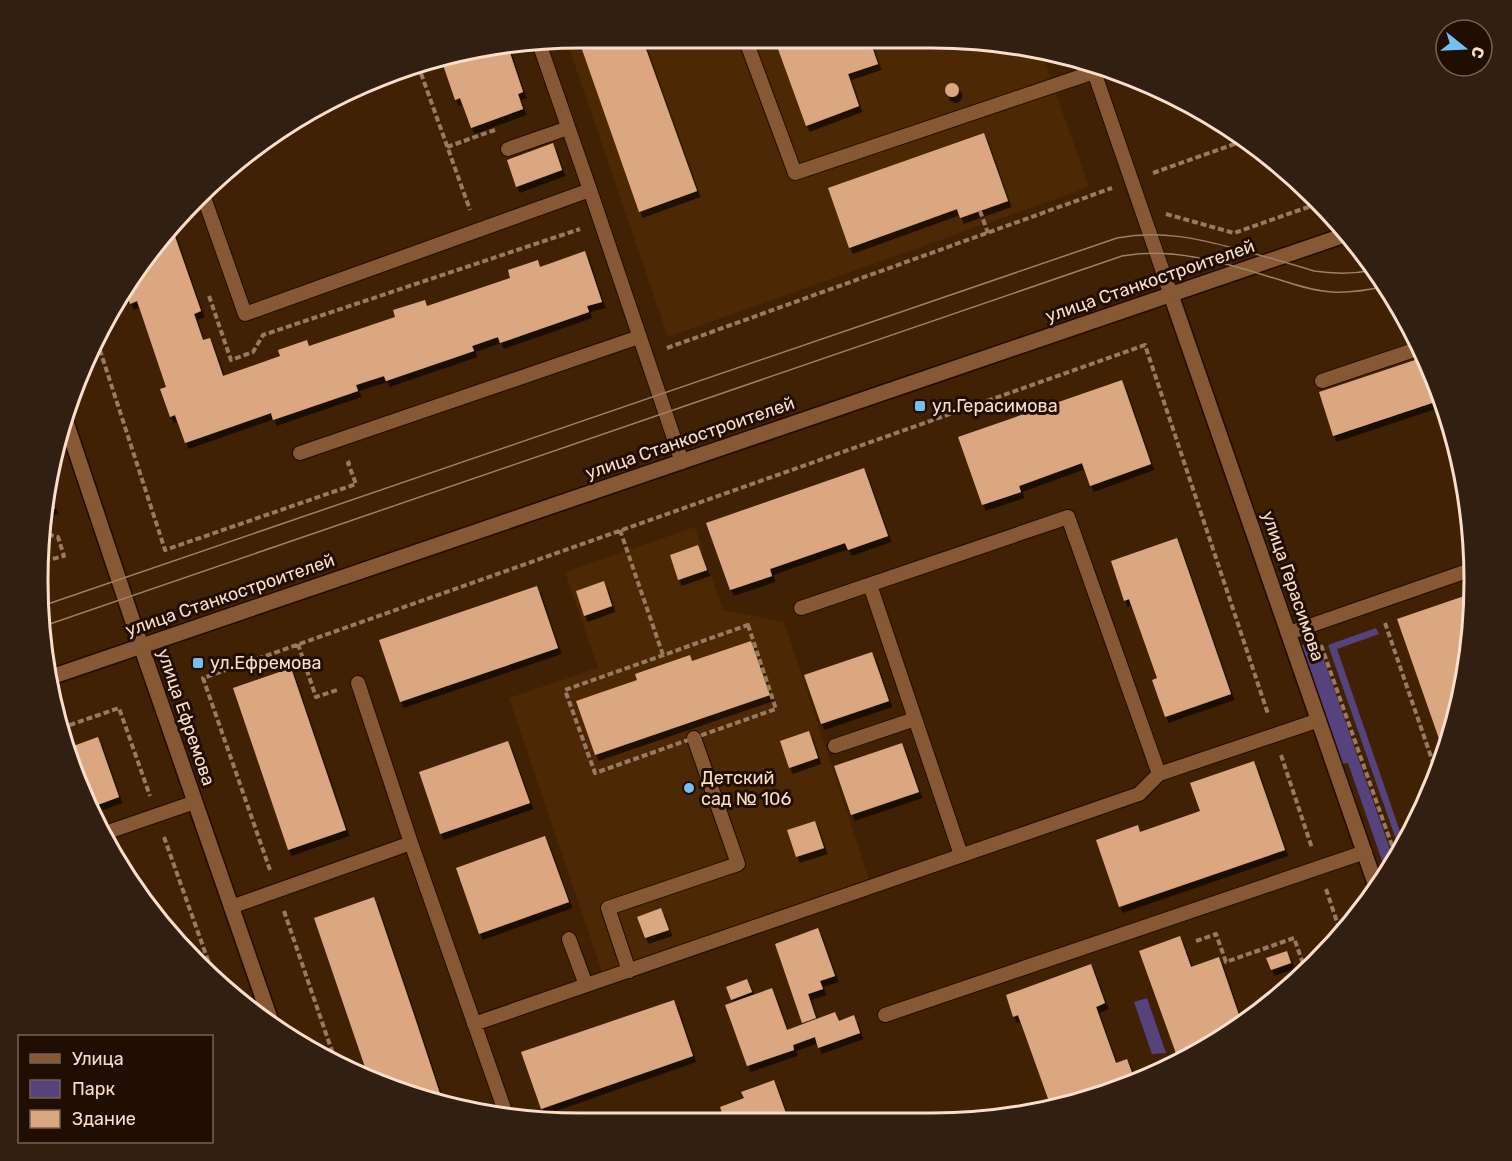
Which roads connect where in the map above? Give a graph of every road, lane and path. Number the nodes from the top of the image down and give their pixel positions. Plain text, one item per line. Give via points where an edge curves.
1 (749, 48) edge
2 (541, 50) edge
3 (1085, 71) edge
4 (421, 73) edge
5 (1095, 74) edge
6 (568, 128) junction
7 (1235, 144) edge
8 (508, 149) dead end
9 (1132, 181) junction
10 (590, 190) junction
11 (206, 202) edge
12 (1310, 206) edge
13 (1141, 207) junction
14 (980, 211) dead end
15 (600, 222) junction
16 (477, 230) junction
17 (988, 233) junction
18 (1339, 237) edge
19 (1171, 295) junction
20 (209, 297) dead end
21 (639, 337) junction
22 (100, 351) edge
23 (1412, 351) edge
24 (645, 356) junction
25 (1322, 381) dead end
26 (69, 432) edge
27 (300, 453) dead end
28 (359, 459) dead end
29 (682, 462) junction
30 (620, 530) dead end
31 (50, 535) edge
32 (49, 560) edge
33 (1464, 572) edge
34 (870, 585) junction
35 (1378, 603) junction
36 (801, 608) dead end
37 (1314, 624) junction
38 (1289, 633) junction
39 (298, 644) dead end
40 (141, 646) junction
41 (663, 655) junction
42 (57, 675) edge
43 (358, 683) joint
44 (915, 719) junction
45 (1319, 720) junction
46 (68, 726) edge
47 (694, 738) junction
48 (835, 747) dead end
49 (1432, 761) edge
50 (1159, 774) junction
51 (195, 802) junction
52 (157, 815) junction
53 (111, 831) edge
54 (411, 843) junction
55 (1393, 848) edge
56 (1365, 852) junction
57 (961, 855) junction
58 (1373, 877) edge
59 (231, 907) junction
60 (569, 939) dead end
61 (1196, 941) dead end
62 (208, 961) edge
63 (1303, 962) edge
64 (629, 970) junction
65 (586, 985) junction
66 (267, 1011) edge
67 (885, 1015) dead end
68 (474, 1024) junction
69 (503, 1107) edge

1 - 3 lane via 795,172
2 - 6 lane
4 - 16 path
5 - 9 lane
6 - 8 lane
6 - 10 lane
7 - 9 path
9 - 13 lane
9 - 17 path
10 - 15 lane
10 - 16 lane
11 - 16 lane via 245,314
12 - 13 path via 1234,233
13 - 19 lane
14 - 17 path
15 - 20 path via 263,335 253,352 231,360
15 - 21 lane
17 - 24 path
18 - 19 street, улица Станкостроителей
19 - 29 street, улица Станкостроителей
19 - 38 street, улица Герасимова
21 - 24 lane
21 - 27 lane
22 - 28 path via 165,550 356,484 348,463
23 - 25 lane
24 - 29 lane
26 - 40 street, улица Ефремова
29 - 40 street, улица Станкостроителей
30 - 41 path
31 - 32 path via 58,537 64,556
33 - 35 lane
34 - 36 lane
34 - 44 lane
34 - 50 lane via 1068,517
35 - 37 lane
35 - 49 path
37 - 38 lane
37 - 55 path
38 - 45 street, улица Герасимова
39 - 43 path via 316,697
40 - 42 street, улица Станкостроителей
40 - 51 street, улица Ефремова
41 - 47 path via 748,625 776,709
41 - 47 path via 566,690 595,772
43 - 54 lane
44 - 48 lane
44 - 57 lane
45 - 50 lane
45 - 56 street, улица Герасимова
46 - 52 path via 119,708
47 - 64 lane via 738,864 608,908
50 - 57 lane via 1139,794
51 - 52 lane
51 - 59 street, улица Ефремова
52 - 53 lane
52 - 62 path
54 - 59 lane
54 - 68 lane
56 - 58 street, улица Герасимова
56 - 67 lane
57 - 64 lane
59 - 66 street, улица Ефремова
60 - 65 lane
61 - 63 path via 1216,934 1226,962 1294,938
64 - 65 lane
65 - 68 lane
68 - 69 lane

